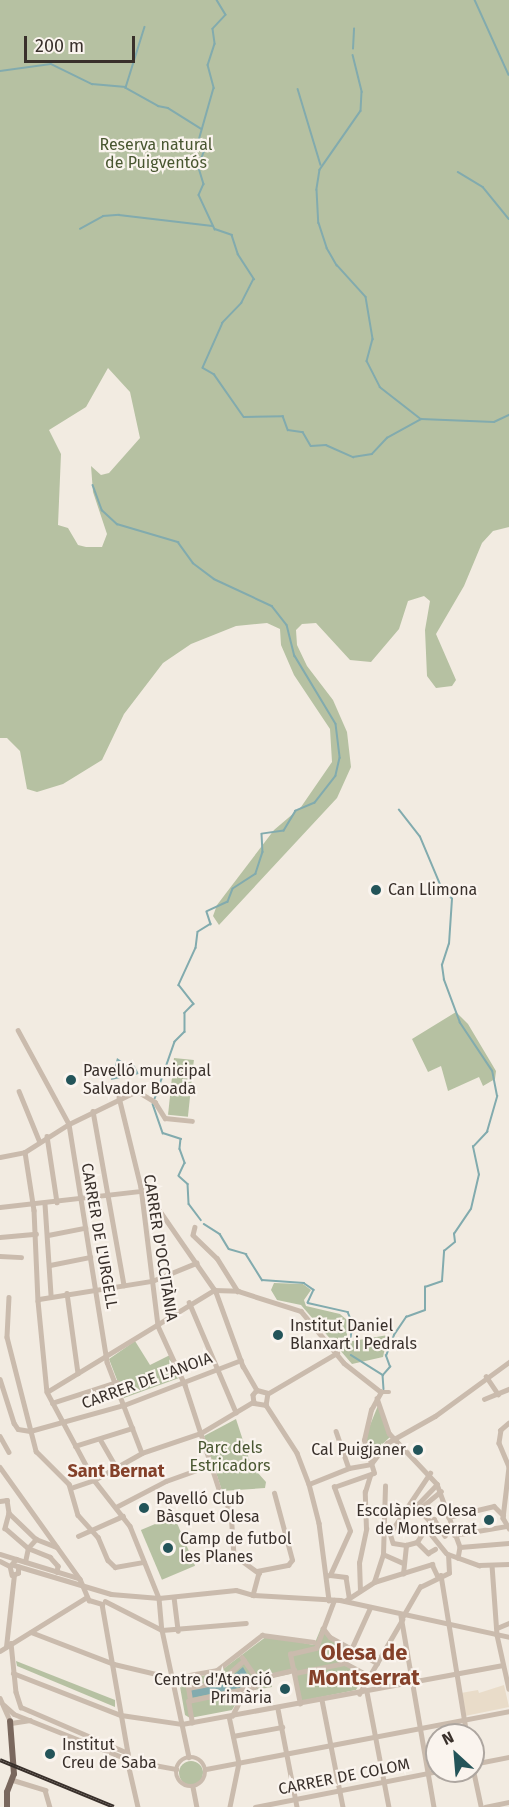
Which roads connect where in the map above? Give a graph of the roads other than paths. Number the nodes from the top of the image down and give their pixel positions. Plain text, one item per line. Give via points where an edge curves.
1 (18, 1030) dead end
2 (19, 1091) dead end
3 (119, 1097) junction
4 (93, 1111) junction
5 (192, 1121) dead end
6 (69, 1124) junction
7 (47, 1136) junction
8 (39, 1140) junction
9 (25, 1152) junction
10 (0, 1157) edge
11 (141, 1191) junction
12 (110, 1195) junction
13 (81, 1199) junction
14 (57, 1202) junction
15 (45, 1204) junction
16 (33, 1205) junction
17 (0, 1207) edge
18 (195, 1227) dead end
19 (85, 1228) junction
20 (36, 1234) junction
21 (48, 1235) junction
22 (0, 1237) edge
23 (0, 1256) edge
24 (21, 1257) dead end
25 (90, 1257) junction
26 (196, 1263) junction
27 (50, 1265) junction
28 (152, 1281) junction
29 (124, 1285) junction
30 (96, 1289) junction
31 (214, 1290) junction
32 (238, 1290) junction
33 (67, 1293) junction
34 (51, 1294) junction
35 (9, 1297) dead end
36 (38, 1299) junction
37 (189, 1302) junction
38 (158, 1322) junction
39 (337, 1353) junction
40 (106, 1355) junction
41 (241, 1360) junction
42 (509, 1362) edge
43 (218, 1368) junction
44 (78, 1373) junction
45 (486, 1376) junction
46 (0, 1379) edge
47 (117, 1382) junction
48 (184, 1382) junction
49 (509, 1389) edge
50 (257, 1390) junction
51 (47, 1392) junction
52 (381, 1392) junction
53 (389, 1392) dead end
54 (269, 1393) junction
55 (498, 1394) junction
56 (377, 1398) junction
57 (484, 1399) dead end
58 (253, 1402) junction
59 (52, 1403) junction
60 (124, 1405) junction
61 (266, 1405) junction
62 (236, 1412) junction
63 (62, 1423) junction
64 (509, 1423) edge
65 (132, 1428) junction
66 (30, 1431) junction
67 (336, 1431) dead end
68 (201, 1433) junction
69 (0, 1437) edge
70 (393, 1438) junction
71 (100, 1439) junction
72 (75, 1446) junction
73 (9, 1452) dead end
74 (142, 1452) junction
75 (371, 1464) junction
76 (211, 1466) junction
77 (0, 1467) edge
78 (116, 1467) junction
79 (350, 1468) junction
80 (430, 1473) junction
81 (371, 1476) junction
82 (94, 1480) junction
83 (309, 1484) junction
84 (437, 1484) junction
85 (385, 1486) dead end
86 (71, 1488) junction
87 (441, 1491) junction
88 (508, 1491) edge
89 (274, 1493) dead end
90 (0, 1501) edge
91 (416, 1506) junction
92 (116, 1507) junction
93 (9, 1513) junction
94 (503, 1515) junction
95 (123, 1516) junction
96 (448, 1517) junction
97 (431, 1522) junction
98 (508, 1527) edge
99 (426, 1528) junction
100 (93, 1530) junction
101 (381, 1532) junction
102 (390, 1533) junction
103 (78, 1536) dead end
104 (445, 1536) junction
105 (455, 1536) junction
106 (36, 1539) junction
107 (417, 1542) junction
108 (509, 1543) edge
109 (406, 1545) junction
110 (57, 1547) junction
111 (438, 1547) junction
112 (460, 1547) junction
113 (28, 1548) junction
114 (43, 1552) junction
115 (0, 1554) edge
116 (383, 1554) junction
117 (447, 1554) junction
118 (458, 1558) junction
119 (25, 1562) junction
120 (144, 1562) junction
121 (404, 1563) junction
122 (509, 1564) edge
123 (492, 1565) junction
124 (12, 1566) edge
125 (39, 1566) junction
126 (257, 1570) junction
127 (57, 1572) junction
128 (403, 1574) junction
129 (328, 1575) junction
130 (439, 1576) junction
131 (80, 1579) junction
132 (374, 1582) junction
133 (84, 1587) junction
134 (360, 1591) junction
135 (111, 1594) junction
136 (253, 1595) junction
137 (87, 1597) junction
138 (174, 1597) junction
139 (159, 1598) junction
140 (347, 1599) junction
141 (331, 1600) junction
142 (104, 1602) junction
143 (370, 1608) junction
144 (402, 1617) junction
145 (246, 1623) dead end
146 (509, 1623) edge
147 (447, 1624) junction
148 (323, 1628) junction
149 (497, 1628) junction
150 (162, 1630) junction
151 (178, 1631) junction
152 (31, 1632) junction
153 (497, 1635) junction
154 (509, 1637) edge
155 (314, 1642) dead end
156 (11, 1643) junction
157 (6, 1647) junction
158 (352, 1648) junction
159 (0, 1651) edge
160 (239, 1653) junction
161 (244, 1660) junction
162 (345, 1663) junction
163 (377, 1663) junction
164 (114, 1664) junction
165 (504, 1665) junction
166 (294, 1671) junction
167 (13, 1673) junction
168 (369, 1676) junction
169 (454, 1676) junction
170 (173, 1678) junction
171 (260, 1683) junction
172 (410, 1684) junction
173 (246, 1689) junction
174 (509, 1689) edge
175 (367, 1692) junction
176 (359, 1694) junction
177 (0, 1698) edge
178 (190, 1700) junction
179 (322, 1700) junction
180 (300, 1704) junction
181 (278, 1708) junction
182 (509, 1711) edge
183 (121, 1715) junction
184 (231, 1716) junction
185 (14, 1720) junction
186 (464, 1720) junction
187 (192, 1723) junction
188 (464, 1723) edge
189 (182, 1724) junction
190 (282, 1727) junction
191 (418, 1729) junction
192 (233, 1736) junction
193 (376, 1737) junction
194 (331, 1746) junction
195 (287, 1755) junction
196 (189, 1757) junction
197 (509, 1757) edge
198 (129, 1759) junction
199 (425, 1760) edge
200 (239, 1763) junction
201 (485, 1763) edge
202 (176, 1769) junction
203 (206, 1769) junction
204 (425, 1774) edge
205 (13, 1780) junction
206 (385, 1781) junction
207 (430, 1783) edge
208 (477, 1783) edge
209 (193, 1787) junction
210 (340, 1791) junction
211 (7, 1792) junction
212 (0, 1797) edge
213 (296, 1799) junction
214 (0, 1802) edge
215 (509, 1802) edge
216 (263, 1806) edge
217 (7, 1807) edge
218 (50, 1807) edge
219 (138, 1807) edge
220 (197, 1807) edge
221 (230, 1807) edge
222 (255, 1807) edge
223 (297, 1807) edge
224 (343, 1807) edge
225 (389, 1807) edge
226 (435, 1807) edge
227 (483, 1807) edge

1 - 6 street, CARRER DE L'URGELL
2 - 8 street
3 - 4 street
3 - 5 street via 141,1091 165,1118
3 - 11 street, CARRER D'OCCITÀNIA
4 - 6 street
4 - 12 street
6 - 7 street
6 - 13 street, CARRER DE L'URGELL
7 - 8 street
7 - 14 street
8 - 9 street
9 - 10 street
9 - 16 street
11 - 12 street
11 - 26 street via 151,1198
11 - 28 street, CARRER D'OCCITÀNIA
12 - 13 street
12 - 29 street
13 - 14 street
13 - 19 street, CARRER DE L'URGELL
14 - 15 street
15 - 16 street
15 - 21 street
16 - 17 street
16 - 20 street
18 - 32 street via 193,1236 217,1258
19 - 21 street
19 - 25 street, CARRER DE L'URGELL
20 - 22 street
20 - 36 street
21 - 27 street
23 - 24 street
25 - 27 street
25 - 30 street, CARRER DE L'URGELL
26 - 28 street
26 - 31 street
27 - 34 street
28 - 29 street
28 - 38 street, CARRER D'OCCITÀNIA
29 - 30 street
30 - 33 street
30 - 40 street, CARRER DE L'URGELL
31 - 32 street
31 - 37 street
31 - 41 street
32 - 39 street via 303,1312
33 - 34 street
33 - 44 street
34 - 36 street
35 - 66 street via 7,1337
36 - 51 street
37 - 38 street
37 - 43 street
38 - 40 street
38 - 48 street, CARRER D'OCCITÀNIA
39 - 52 street
39 - 54 street
40 - 44 street
40 - 47 street, CARRER DE L'URGELL
41 - 43 street, CARRER DE L'ANOIA
41 - 50 street
42 - 45 street
43 - 48 street, CARRER DE L'ANOIA
43 - 62 street
44 - 51 street
45 - 55 street
45 - 70 street via 435,1416
46 - 66 street via 14,1423 18,1429
47 - 59 street
47 - 60 street, CARRER DE L'URGELL
48 - 60 street, CARRER DE L'ANOIA
48 - 68 street, CARRER D'OCCITÀNIA
49 - 55 street
50 - 54 street
50 - 58 street
51 - 59 street
52 - 53 street
52 - 56 street
54 - 61 street
55 - 57 street
56 - 70 street
56 - 75 street via 364,1440
58 - 61 street
58 - 62 street
59 - 63 street
60 - 63 street, CARRER DE L'ANOIA
60 - 65 street, CARRER DE L'URGELL
61 - 83 street via 297,1453
62 - 68 street
63 - 66 street, CARRER DE L'ANOIA
63 - 72 street
64 - 88 street via 501,1430 499,1443 509,1467
65 - 71 street
65 - 74 street, CARRER DE L'URGELL
66 - 86 street via 36,1451
67 - 79 street
68 - 74 street
68 - 76 street, CARRER D'OCCITÀNIA
69 - 73 street
70 - 75 street
70 - 80 street
71 - 72 street
71 - 78 street
72 - 82 street
74 - 78 street
75 - 79 street
75 - 81 street
76 - 92 street via 166,1481
76 - 126 street, CARRER D'OCCITÀNIA via 232,1514 234,1555
77 - 110 street
78 - 82 street
79 - 83 street
80 - 84 street
80 - 91 street
81 - 129 street via 335,1485 350,1531
81 - 134 street via 365,1490
82 - 86 street
82 - 92 street
83 - 129 street
84 - 87 street
84 - 91 street
85 - 101 street
86 - 100 street via 78,1515
87 - 91 street
87 - 96 street
88 - 94 street
89 - 126 street via 292,1560 288,1565
90 - 93 street via 7,1500
91 - 97 street
91 - 102 street via 400,1514
92 - 95 street
93 - 106 street
93 - 113 street via 5,1527
94 - 96 street via 494,1506
94 - 98 street
95 - 100 street
95 - 120 street
96 - 105 street
97 - 99 street
97 - 104 street via 434,1519
98 - 105 street
99 - 107 street
99 - 111 street
100 - 103 street
100 - 120 street via 115,1567
101 - 102 street
101 - 116 street
102 - 109 street via 393,1543
104 - 105 street
104 - 111 street
105 - 112 street
106 - 110 street
106 - 113 street
107 - 109 street
107 - 111 street via 429,1553
108 - 112 street
109 - 121 street
110 - 131 street
111 - 117 street
112 - 118 street
113 - 114 street
113 - 119 street
114 - 125 street
114 - 127 street via 58,1566
115 - 124 street
116 - 121 street
116 - 132 street
117 - 118 street
117 - 130 street via 449,1573
118 - 123 street
119 - 124 street
119 - 125 street
120 - 139 street
121 - 128 street
122 - 123 street
123 - 149 street
124 - 133 street
124 - 157 street
125 - 127 street
126 - 136 street
127 - 131 street
128 - 130 street via 432,1564
128 - 132 street
129 - 140 street via 346,1577
129 - 141 street
130 - 144 street via 420,1587
130 - 147 street
131 - 133 street
132 - 134 street
133 - 135 street
133 - 137 street
134 - 140 street
135 - 139 street
135 - 142 street
136 - 138 street via 236,1590
136 - 141 street
137 - 142 street
137 - 152 street
138 - 139 street
138 - 151 street
139 - 150 street
140 - 141 street
140 - 143 street
141 - 148 street
142 - 150 street
142 - 164 street
143 - 144 street
143 - 158 street
144 - 147 street
144 - 163 street
144 - 172 street
145 - 151 street
146 - 149 street
147 - 153 street
147 - 169 street
148 - 158 street via 330,1637
148 - 166 street via 316,1648 290,1654
149 - 153 street
150 - 151 street
150 - 170 street
152 - 156 street
152 - 164 street
153 - 154 street
153 - 165 street
155 - 160 street via 268,1634
156 - 157 street
156 - 167 street
157 - 159 street
158 - 162 street
158 - 163 street
160 - 161 street
160 - 170 street via 217,1670
161 - 171 street
161 - 178 street via 219,1682 188,1688
162 - 166 street
162 - 168 street
163 - 168 street
164 - 170 street
164 - 183 street
165 - 169 street
165 - 174 street
166 - 171 street via 268,1676
166 - 180 street
167 - 183 street
167 - 198 street via 21,1707
168 - 176 street
169 - 172 street
169 - 186 street
170 - 189 street
171 - 173 street
172 - 175 street
172 - 191 street
173 - 178 street
173 - 184 street
175 - 176 street
175 - 193 street
176 - 179 street
177 - 185 street
178 - 187 street
179 - 180 street
179 - 194 street
180 - 181 street
181 - 184 street
181 - 190 street
182 - 186 street
183 - 189 street
183 - 198 street
184 - 187 street
184 - 192 street
185 - 198 street via 32,1720
185 - 205 main road via 10,1736
186 - 188 street
186 - 191 street
187 - 189 street
189 - 196 street
190 - 192 street
190 - 195 street
191 - 193 street
191 - 199 street
192 - 200 street
193 - 194 street
193 - 206 street
194 - 195 street
194 - 210 street
195 - 200 street
195 - 213 street
196 - 202 street
196 - 203 street via 202,1761
197 - 201 street
198 - 202 street
198 - 219 street
200 - 203 street
200 - 221 street
202 - 209 street via 179,1783
203 - 209 street via 205,1779
204 - 206 street, CARRER DE COLOM
205 - 211 main road
205 - 218 street via 45,1790
206 - 210 street, CARRER DE COLOM
206 - 225 street
207 - 226 street
208 - 227 street
209 - 220 street
210 - 213 street, CARRER DE COLOM
210 - 224 street
211 - 212 main road
211 - 217 main road
213 - 216 street, CARRER DE COLOM
213 - 223 street
214 - 217 main road
215 - 227 street
216 - 222 street, CARRER DE COLOM

